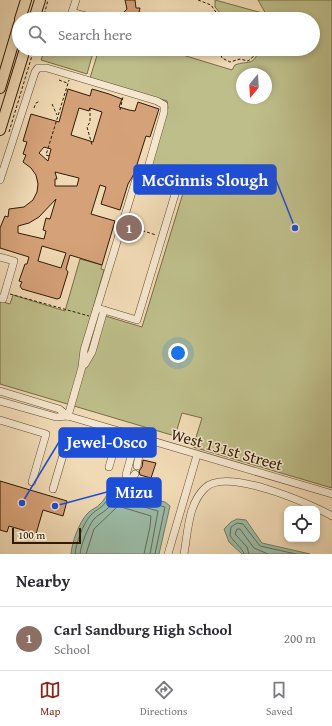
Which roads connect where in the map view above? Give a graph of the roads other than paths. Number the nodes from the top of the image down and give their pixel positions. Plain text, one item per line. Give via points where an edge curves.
1 (26, 0) edge
2 (40, 0) edge
3 (76, 0) edge
4 (22, 12) edge
5 (36, 12) edge
6 (72, 12) edge
7 (12, 48) edge
8 (23, 56) edge
9 (0, 88) edge
10 (4, 132) edge
11 (147, 171) junction
12 (0, 180) edge
13 (0, 257) edge
14 (3, 295) edge
15 (100, 309) junction
16 (82, 367) junction
17 (0, 391) edge
18 (0, 400) edge
19 (68, 416) junction
20 (0, 420) edge
21 (90, 448) dead end
22 (135, 454) junction
23 (197, 455) junction
24 (109, 468) dead end
25 (32, 482) dead end
26 (53, 489) dead end
27 (332, 494) edge
28 (332, 516) edge
29 (168, 554) edge
30 (184, 554) edge

1 - 4 highway
2 - 5 highway
3 - 6 street
7 - 9 highway
8 - 10 highway
11 - 12 street via 165,109 163,103 40,67 35,72
11 - 15 street via 136,179
11 - 15 street via 179,181 137,320
13 - 14 street via 14,262
15 - 16 street via 94,318 84,350
15 - 16 street via 92,352
16 - 19 street
17 - 19 street, West 131st Street via 59,409
18 - 19 street, West 131st Street via 56,417
19 - 23 street, West 131st Street
20 - 25 street via 46,434
21 - 26 street via 70,442 66,445
22 - 22 street via 126,475 131,474
22 - 24 street via 116,450
23 - 27 street, West 131st Street
23 - 29 street
28 - 30 street via 308,504 262,488 232,481 218,481 205,487 196,499

